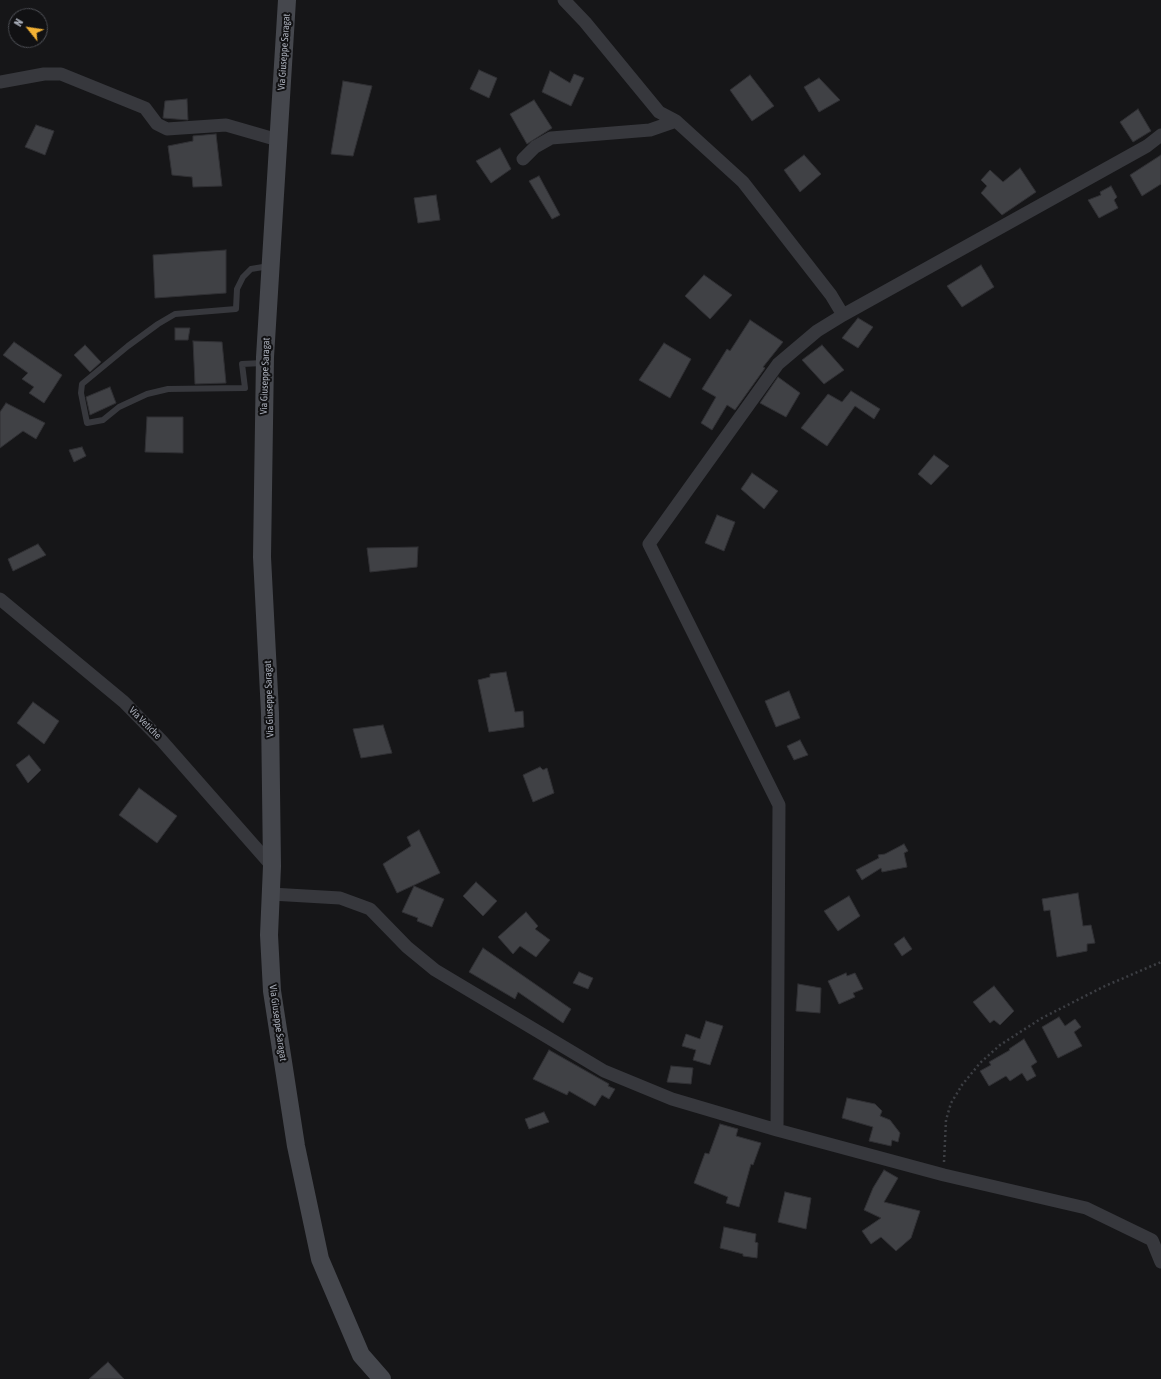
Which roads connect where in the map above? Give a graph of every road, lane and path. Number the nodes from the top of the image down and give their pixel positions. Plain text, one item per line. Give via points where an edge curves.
1 (287, 0) edge
2 (564, 0) edge
3 (0, 82) edge
4 (676, 121) junction
5 (1161, 135) edge
6 (278, 140) junction
7 (524, 159) dead end
8 (270, 265) junction
9 (843, 315) junction
10 (265, 362) junction
11 (0, 599) edge
12 (272, 866) junction
13 (271, 894) junction
14 (1161, 962) edge
15 (777, 1130) junction
16 (944, 1175) junction
17 (1161, 1262) edge
18 (382, 1379) edge

1 - 6 street, Via Giuseppe Saragat
2 - 4 street via 616,58 658,112
3 - 6 street via 44,74 61,74 145,108 157,124 167,129 226,125
4 - 7 street via 650,130 552,138 536,147
4 - 9 street via 743,182 831,295
5 - 9 street via 1147,146
6 - 8 street, Via Giuseppe Saragat
8 - 10 street, Via Giuseppe Saragat
8 - 10 lane via 251,269 243,277 237,289 236,309 175,314 134,341 82,384 80,393 87,423 103,420 119,407 147,394 168,389 245,388 242,364
9 - 15 street via 817,332 778,364 649,544 779,805
10 - 12 street, Via Giuseppe Saragat via 262,557 270,713
11 - 12 street, Via Vetiche via 124,702 162,741
12 - 13 street, Via Giuseppe Saragat
13 - 15 street via 340,898 370,909 407,947 435,970 604,1071 672,1099
13 - 18 street, Via Giuseppe Saragat via 269,935 272,991 296,1146 320,1259 361,1355
14 - 16 path via 1105,986 1042,1018 1000,1045 980,1063 951,1103 946,1120
15 - 16 street
16 - 17 street via 1086,1208 1152,1240

